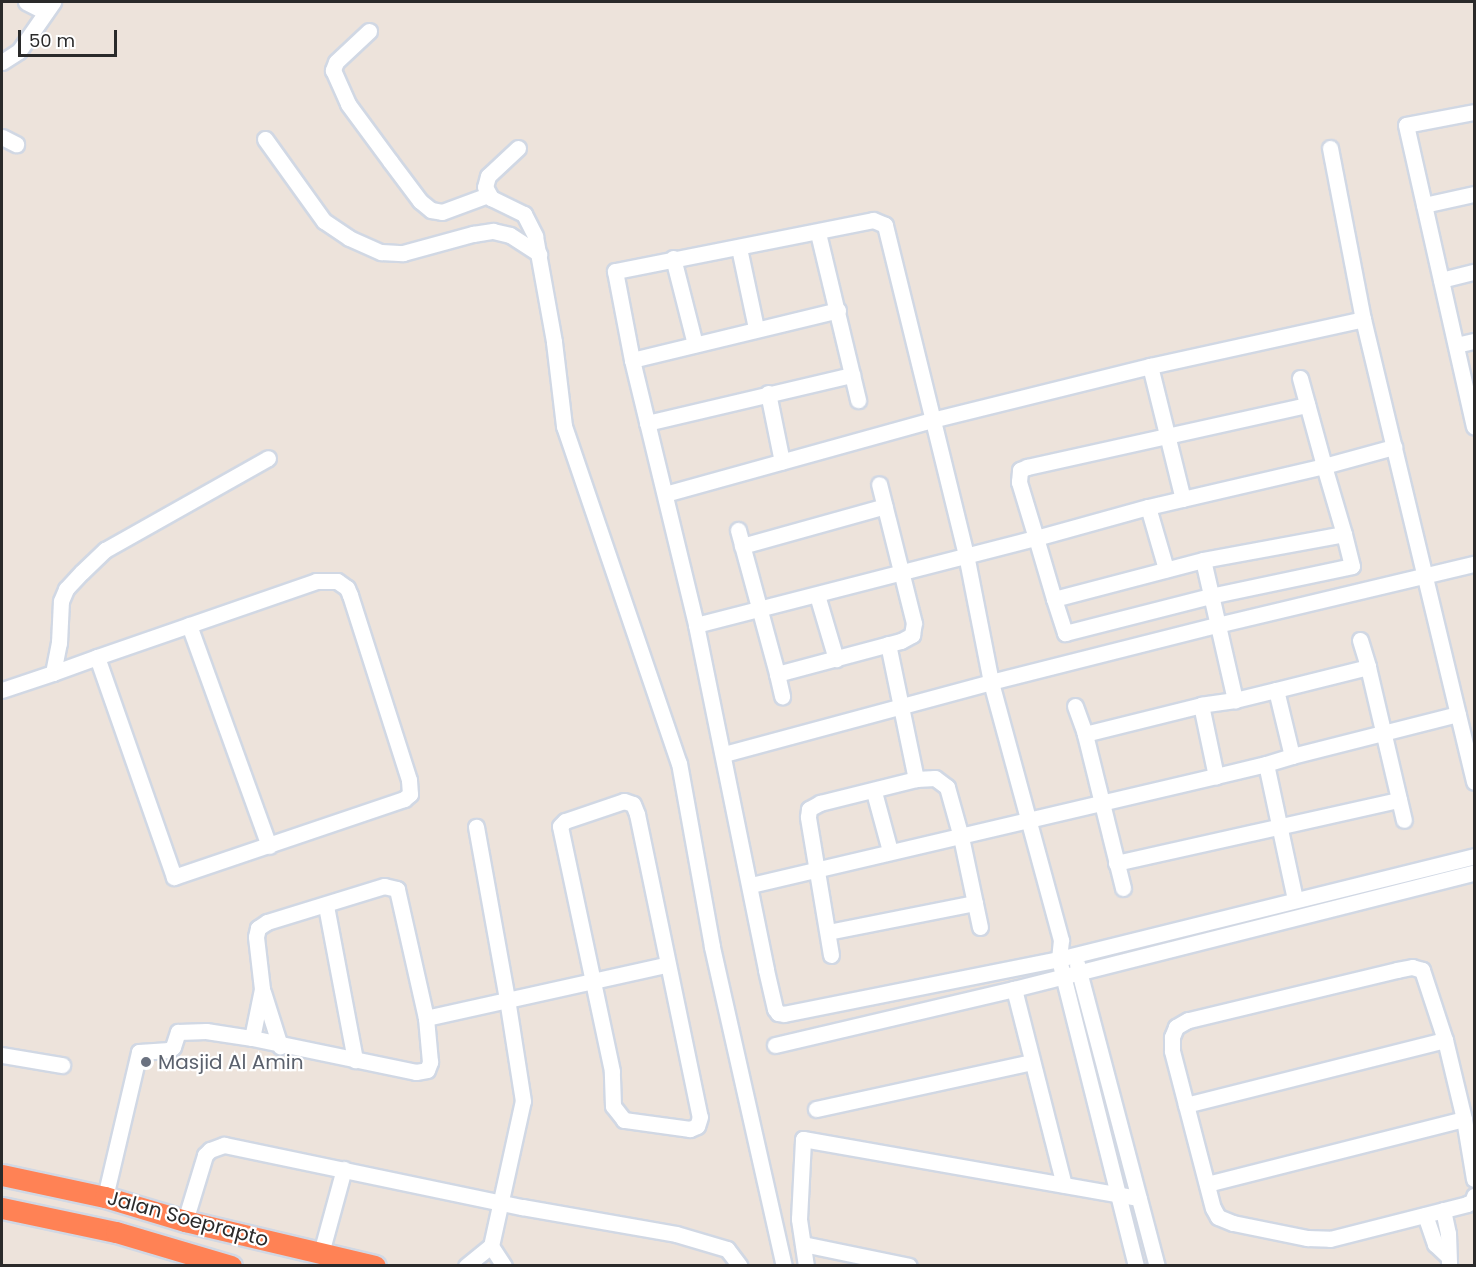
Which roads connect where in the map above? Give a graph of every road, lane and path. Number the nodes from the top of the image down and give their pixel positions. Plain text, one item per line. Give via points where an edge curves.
1 (26, 2) edge
2 (50, 7) edge
3 (369, 31) dead end
4 (2, 62) edge
5 (1474, 112) edge
6 (2, 137) edge
7 (265, 139) dead end
8 (16, 144) dead end
9 (518, 148) dead end
10 (1330, 148) dead end
11 (1474, 194) edge
12 (488, 195) junction
13 (1424, 205) junction
14 (818, 233) junction
15 (739, 248) junction
16 (539, 254) junction
17 (673, 258) junction
18 (1474, 272) edge
19 (1441, 280) junction
20 (838, 310) junction
21 (1363, 319) junction
22 (756, 328) junction
23 (1474, 341) edge
24 (695, 344) junction
25 (1456, 345) junction
26 (632, 360) junction
27 (1150, 366) junction
28 (852, 375) junction
29 (1300, 378) dead end
30 (768, 393) junction
31 (858, 400) dead end
32 (1307, 405) junction
33 (1474, 418) edge
34 (932, 420) junction
35 (647, 423) junction
36 (1168, 436) junction
37 (1394, 447) junction
38 (268, 458) dead end
39 (782, 462) junction
40 (1324, 466) junction
41 (879, 484) dead end
42 (665, 494) junction
43 (1183, 499) junction
44 (885, 506) junction
45 (1148, 507) junction
46 (738, 530) dead end
47 (1344, 534) junction
48 (1036, 538) junction
49 (742, 546) junction
50 (966, 555) junction
51 (1203, 560) junction
52 (1474, 564) edge
53 (1166, 569) junction
54 (903, 573) junction
55 (1425, 576) junction
56 (817, 596) junction
57 (1210, 596) junction
58 (1054, 599) junction
59 (758, 609) junction
60 (189, 625) junction
61 (696, 625) junction
62 (1217, 625) junction
63 (1360, 640) dead end
64 (888, 644) junction
65 (97, 657) junction
66 (836, 659) junction
67 (1368, 667) junction
68 (53, 673) junction
69 (777, 674) junction
70 (991, 682) junction
71 (2, 690) edge
72 (1276, 690) junction
73 (782, 696) dead end
74 (1235, 700) junction
75 (1201, 705) junction
76 (1075, 706) dead end
77 (903, 708) junction
78 (1458, 714) junction
79 (1384, 732) junction
80 (1085, 735) junction
81 (724, 754) junction
82 (1292, 756) junction
83 (1266, 764) junction
84 (1216, 776) junction
85 (1474, 777) edge
86 (916, 779) junction
87 (874, 792) junction
88 (1399, 800) junction
89 (1102, 802) junction
90 (1028, 819) junction
91 (1404, 820) dead end
92 (476, 827) dead end
93 (1278, 827) junction
94 (961, 837) junction
95 (269, 846) junction
96 (890, 851) junction
97 (1474, 856) edge
98 (1116, 863) junction
99 (816, 871) junction
100 (1474, 873) edge
101 (751, 885) junction
102 (1123, 888) dead end
103 (1295, 899) junction
104 (975, 903) junction
105 (326, 906) junction
106 (980, 927) dead end
107 (828, 932) junction
108 (831, 955) dead end
109 (1066, 957) junction
110 (666, 964) junction
111 (1079, 972) junction
112 (1063, 976) junction
113 (592, 982) junction
114 (262, 989) junction
115 (1014, 989) junction
116 (507, 999) junction
117 (426, 1018) junction
118 (252, 1038) junction
119 (1446, 1040) junction
120 (775, 1045) dead end
121 (280, 1046) junction
122 (2, 1055) edge
123 (356, 1059) junction
124 (1032, 1062) junction
125 (62, 1065) dead end
126 (1186, 1105) junction
127 (816, 1109) dead end
128 (1464, 1119) junction
129 (344, 1169) junction
130 (2, 1175) edge
131 (1474, 1179) edge
132 (1207, 1184) junction
133 (1064, 1185) junction
134 (1120, 1194) junction
135 (1474, 1196) edge
136 (105, 1197) junction
137 (1139, 1198) junction
138 (499, 1202) junction
139 (2, 1208) edge
140 (1443, 1210) junction
141 (1425, 1215) junction
142 (185, 1221) junction
143 (803, 1244) junction
144 (491, 1245) junction
145 (321, 1253) junction
146 (1448, 1260) edge
147 (231, 1266) edge
148 (375, 1266) edge
149 (466, 1266) edge
150 (504, 1266) edge
151 (740, 1266) edge
152 (784, 1266) edge
153 (806, 1266) edge
154 (909, 1266) edge
155 (1136, 1266) edge
156 (1157, 1266) edge

1 - 2 street
2 - 4 street via 19,51
3 - 12 street via 333,68 348,104 427,207 436,212
5 - 13 street via 1406,125
6 - 8 street
7 - 16 street via 324,221 381,252 403,253 493,231 510,236
9 - 12 street via 486,179
10 - 21 street
11 - 13 street
12 - 16 street via 524,214
13 - 19 street
14 - 15 street
14 - 20 street
14 - 34 street via 873,220 885,225
15 - 17 street
15 - 22 street
16 - 152 street via 564,426 679,763 712,947
17 - 24 street
17 - 26 street via 615,272
18 - 19 street
19 - 25 street
20 - 22 street
20 - 28 street
21 - 27 street
21 - 37 street
22 - 24 street
23 - 25 street
24 - 26 street
25 - 33 street
26 - 35 street
27 - 34 street
27 - 36 street
28 - 30 street
28 - 31 street
29 - 32 street
30 - 35 street
30 - 39 street
32 - 36 street
32 - 40 street
34 - 39 street
34 - 50 street
35 - 42 street
36 - 43 street
36 - 48 street via 1020,470 1019,482
37 - 40 street
37 - 55 street
38 - 68 street via 105,550 82,572 61,601
39 - 42 street
40 - 43 street
40 - 47 street
41 - 44 street
42 - 61 street
43 - 45 street
44 - 49 street
44 - 54 street
45 - 48 street
45 - 53 street
46 - 49 street
47 - 51 street
47 - 57 street via 1352,566
48 - 50 street
48 - 58 street
49 - 59 street
50 - 54 street
50 - 70 street
51 - 53 street
51 - 57 street
52 - 55 street
53 - 58 street
54 - 56 street
54 - 64 street via 915,628 909,637
55 - 62 street
55 - 78 street
56 - 59 street
56 - 66 street
57 - 58 street via 1066,637
57 - 62 street
59 - 61 street
59 - 69 street
60 - 65 street
60 - 95 street
60 - 95 street via 316,581 337,581 350,595 409,780 410,794
61 - 81 street
62 - 70 street
62 - 74 street
63 - 67 street
64 - 66 street
64 - 77 street
65 - 68 street
65 - 95 street via 174,877
66 - 69 street
67 - 72 street
67 - 79 street
68 - 71 street
69 - 73 street
70 - 77 street
70 - 90 street
72 - 74 street
72 - 82 street
74 - 75 street
75 - 80 street
75 - 84 street
76 - 80 street
77 - 81 street
77 - 86 street
78 - 79 street
78 - 85 street
79 - 82 street
79 - 88 street
80 - 89 street
81 - 101 street
82 - 83 street
83 - 84 street
83 - 93 street
84 - 89 street
86 - 87 street
86 - 94 street via 930,777 944,783
87 - 96 street
87 - 99 street via 820,803 809,809
88 - 91 street
88 - 93 street
89 - 90 street
89 - 98 street
90 - 94 street
90 - 109 street
92 - 116 street
93 - 98 street
93 - 103 street
94 - 96 street
94 - 104 street
96 - 99 street
97 - 103 street
98 - 102 street
99 - 101 street
99 - 107 street
100 - 111 street
101 - 109 street via 775,1009 780,1014
103 - 109 street
104 - 106 street
104 - 107 street
105 - 114 street via 258,927
105 - 117 street via 384,886 397,889
105 - 123 street
107 - 108 street
109 - 111 street
109 - 112 street
110 - 113 street
110 - 113 street via 700,1117 697,1126 690,1129 624,1120 615,1111 612,1071
110 - 113 street via 637,814 633,804 624,801 560,826
111 - 112 street
111 - 137 street
112 - 115 street
112 - 134 street
113 - 116 street
114 - 118 street
114 - 121 street
115 - 120 street
115 - 124 street
116 - 117 street
116 - 138 street via 523,1101
117 - 123 street via 430,1062 427,1070 416,1072
118 - 121 street
118 - 136 street via 187,1030 177,1032 169,1050 140,1052
119 - 126 street
119 - 126 street via 1422,970 1412,967 1188,1020 1176,1027 1172,1037
119 - 128 street
121 - 123 street
122 - 125 street
124 - 127 street
124 - 133 street
126 - 132 street
128 - 131 street
128 - 132 street
129 - 138 street
129 - 142 street via 219,1146 205,1155
129 - 145 street
130 - 136 highway, Jalan Soeprapto
132 - 141 street via 1218,1217 1308,1238 1348,1236
133 - 134 street
133 - 143 street via 803,1139 799,1219
134 - 137 street
134 - 155 street
135 - 140 street via 1467,1204
136 - 142 highway, Jalan Soeprapto
137 - 156 street
138 - 144 street
138 - 151 street via 676,1234 726,1249
139 - 147 highway, Jalan Soeprapto via 116,1232
140 - 141 street
140 - 146 street
141 - 146 street via 1435,1244
142 - 145 highway, Jalan Soeprapto
143 - 153 street
143 - 154 street
144 - 149 street
144 - 150 street
145 - 148 highway, Jalan Soeprapto

